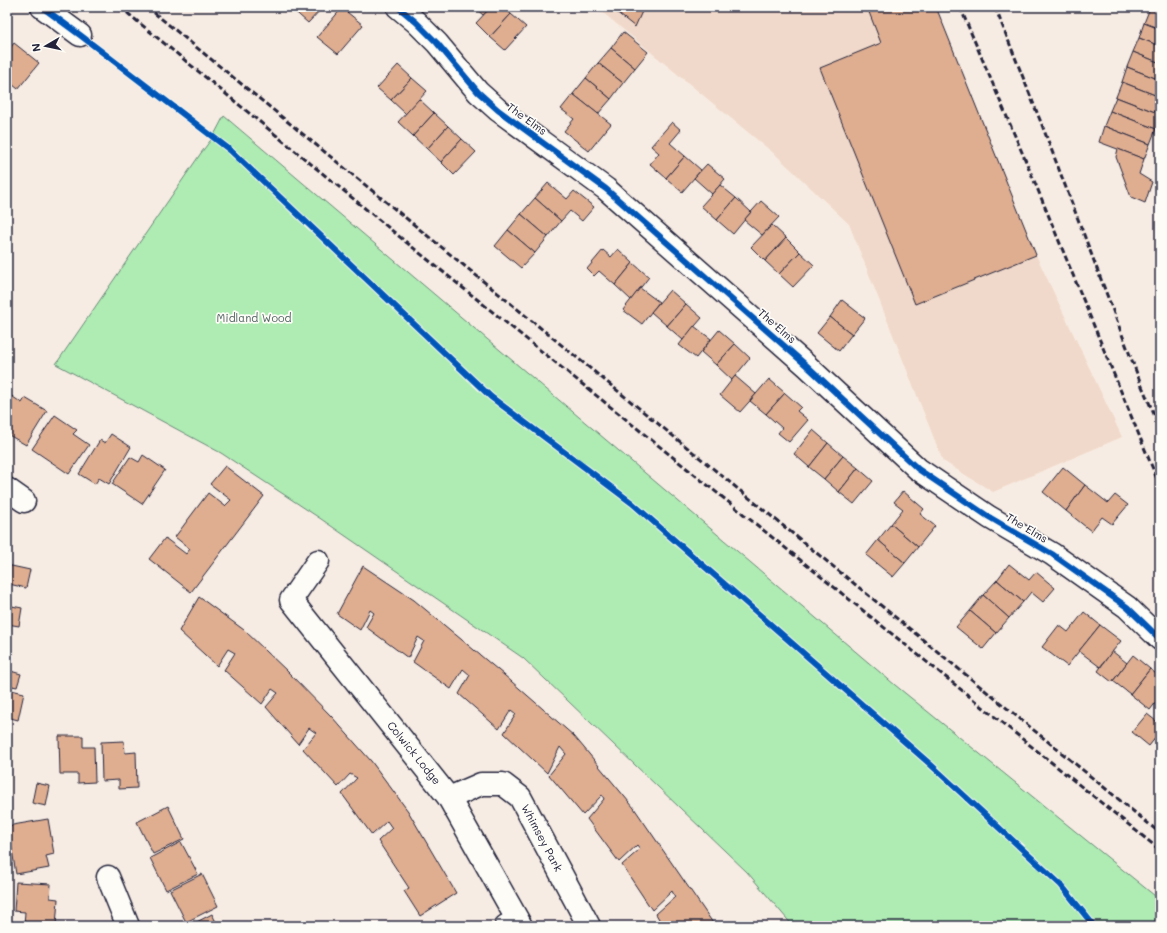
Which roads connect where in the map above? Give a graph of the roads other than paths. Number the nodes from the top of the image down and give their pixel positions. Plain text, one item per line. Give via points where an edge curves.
1 (42, 7) edge
2 (398, 7) edge
3 (80, 34) dead end
4 (318, 561) dead end
5 (1160, 638) edge
6 (450, 798) junction
7 (108, 877) dead end
8 (515, 924) edge
9 (128, 926) edge
10 (590, 926) edge

1 - 3 street
2 - 5 street, The Elms via 437,43 478,92 498,110 606,189 806,365 918,468 988,517 1052,554 1127,607
4 - 6 street, Colwick Lodge via 291,600
6 - 8 street, Colwick Lodge
6 - 10 street, Whimsey Park via 481,784 503,784 520,797
7 - 9 street

